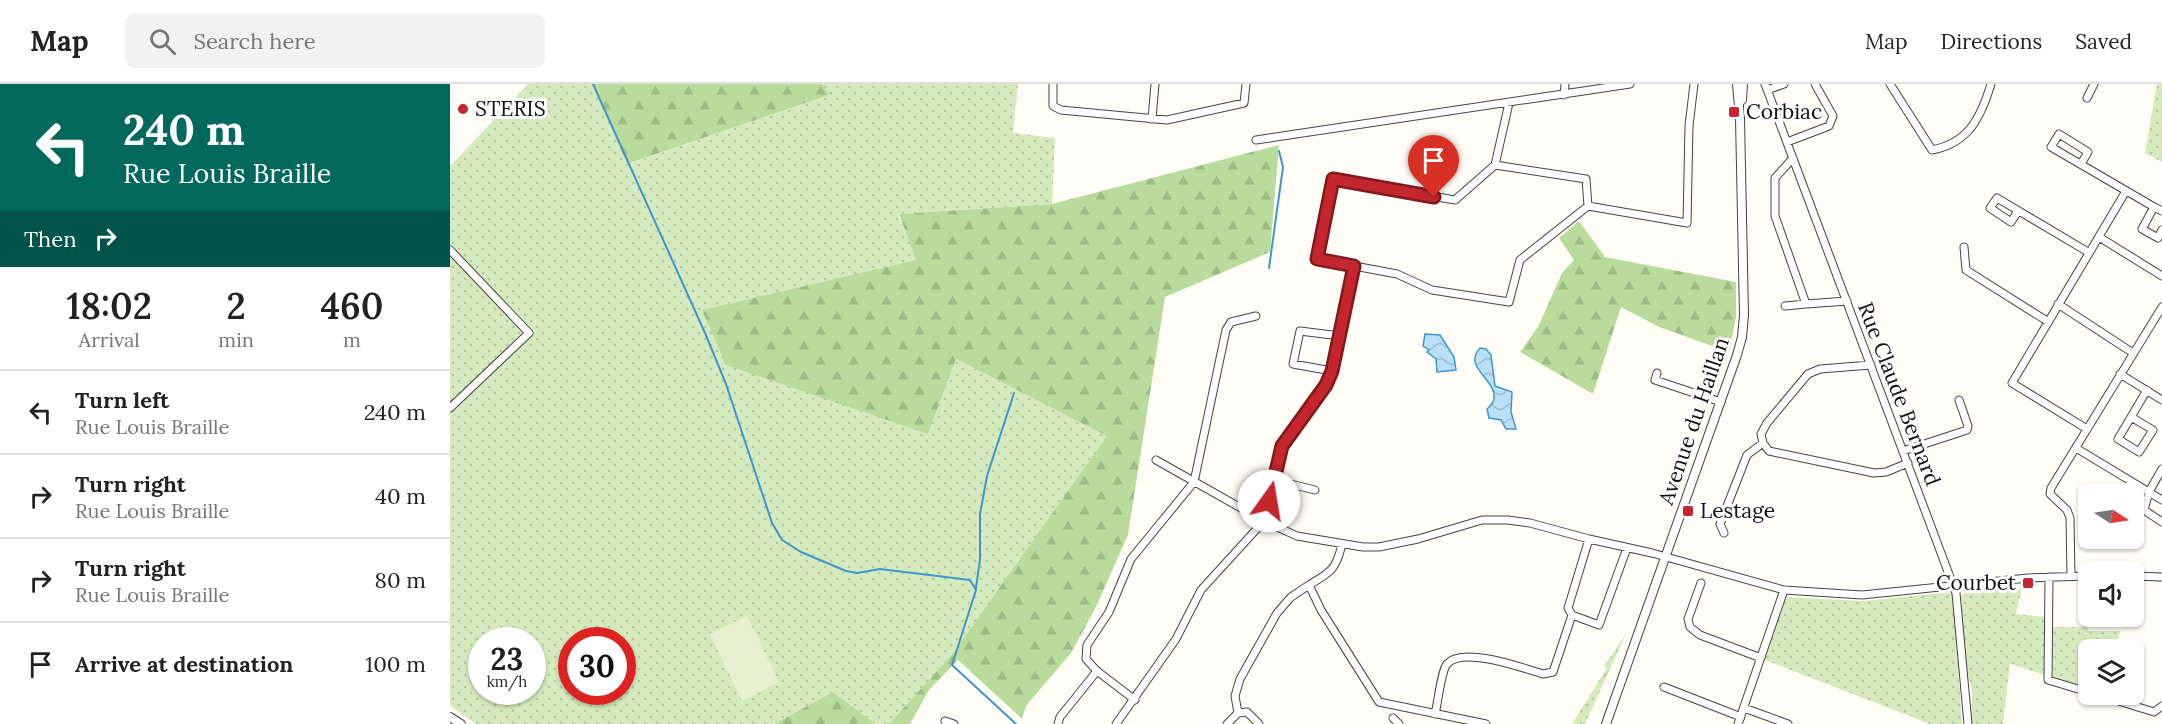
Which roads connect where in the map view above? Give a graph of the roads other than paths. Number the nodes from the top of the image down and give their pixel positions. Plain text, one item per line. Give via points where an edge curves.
1 (1053, 84) edge
2 (1155, 84) edge
3 (1246, 84) edge
4 (1565, 84) edge
5 (1630, 84) edge
6 (1694, 84) edge
7 (1737, 84) edge
8 (1743, 84) edge
9 (1784, 84) edge
10 (1815, 84) edge
11 (1890, 84) edge
12 (1991, 84) edge
13 (2094, 84) edge
14 (1766, 87) edge
15 (1564, 95) junction
16 (2087, 98) dead end
17 (1509, 103) junction
18 (1740, 118) junction
19 (1152, 119) junction
20 (1256, 140) dead end
21 (1787, 142) junction
22 (1792, 158) junction
23 (2081, 164) junction
24 (1495, 165) junction
25 (2126, 191) junction
26 (1588, 206) junction
27 (2154, 207) junction
28 (2018, 211) dead end
29 (2162, 212) edge
30 (2162, 230) edge
31 (2099, 237) junction
32 (1964, 247) dead end
33 (450, 250) edge
34 (2088, 252) junction
35 (1354, 266) junction
36 (2162, 276) edge
37 (1847, 302) junction
38 (1806, 304) junction
39 (2058, 304) junction
40 (1785, 306) dead end
41 (2162, 307) edge
42 (1256, 316) dead end
43 (2047, 321) junction
44 (1340, 336) junction
45 (2133, 353) junction
46 (1871, 365) junction
47 (1332, 371) junction
48 (1657, 373) dead end
49 (2120, 374) junction
50 (2147, 390) junction
51 (1959, 400) dead end
52 (2162, 400) edge
53 (1721, 402) junction
54 (450, 408) edge
55 (2131, 417) junction
56 (2087, 429) junction
57 (1763, 443) junction
58 (2076, 448) junction
59 (1903, 451) junction
60 (1156, 460) dead end
61 (1908, 463) junction
62 (2162, 470) edge
63 (1274, 480) junction
64 (1194, 482) junction
65 (1315, 490) dead end
66 (2149, 492) junction
67 (2162, 500) edge
68 (1264, 521) junction
69 (2162, 522) edge
70 (1724, 533) dead end
71 (1589, 539) junction
72 (1342, 544) junction
73 (1627, 548) junction
74 (1666, 557) junction
75 (2071, 576) junction
76 (2078, 576) edge
77 (2144, 576) edge
78 (2049, 577) junction
79 (2162, 577) edge
80 (1701, 583) dead end
81 (1309, 585) junction
82 (1954, 586) junction
83 (1784, 590) junction
84 (1572, 615) junction
85 (1761, 658) junction
86 (1097, 671) junction
87 (1664, 687) dead end
88 (2078, 689) edge
89 (1135, 700) junction
90 (2131, 705) edge
91 (2162, 706) edge
92 (1744, 708) junction
93 (1238, 713) junction
94 (1435, 714) junction
95 (450, 717) edge
96 (945, 721) dead end
97 (1740, 721) edge
98 (461, 724) edge
99 (954, 724) edge
100 (1058, 724) edge
101 (1116, 724) edge
102 (1227, 724) edge
103 (1259, 724) edge
104 (1486, 724) edge
105 (1606, 724) edge
106 (1788, 724) edge
107 (1968, 724) edge

1 - 19 street via 1053,106 1061,110
2 - 19 street
3 - 19 street via 1244,104 1167,120
4 - 15 street
5 - 15 street
6 - 26 street via 1687,223
7 - 18 street, Avenue du Haillan
8 - 18 street, Avenue du Haillan
9 - 14 street
10 - 21 street via 1833,116 1829,126
11 - 12 street via 1932,150 1945,147 1973,127
13 - 16 street
14 - 21 street, Rue Claude Bernard
15 - 17 street
17 - 20 street
17 - 24 street
18 - 53 street, Avenue du Haillan via 1744,327
21 - 22 street, Rue Claude Bernard
22 - 37 street, Rue Claude Bernard
22 - 38 street via 1775,178 1774,216
23 - 23 street via 2088,152 2059,134 2051,147
23 - 25 street
24 - 26 street via 1586,179
24 - 35 street via 1455,200 1333,179 1317,259
25 - 27 street
25 - 31 street
26 - 35 street via 1520,260 1509,302 1432,290 1397,274
27 - 29 street
27 - 30 street via 2142,229 2157,238
28 - 34 street
31 - 34 street
31 - 36 street
32 - 43 street via 1966,270
33 - 54 street via 529,333
34 - 39 street
35 - 44 street
37 - 38 street
37 - 46 street, Rue Claude Bernard
38 - 40 street
39 - 43 street
39 - 45 street
41 - 45 street
42 - 64 street via 1231,322 1226,330
43 - 56 street via 2012,383
44 - 47 street
44 - 47 street via 1300,331 1293,364
45 - 49 street
46 - 57 street via 1820,369 1808,374 1767,423 1761,434
46 - 59 street, Rue Claude Bernard
47 - 63 street via 1282,446
48 - 53 street via 1655,380
49 - 50 street
49 - 56 street
50 - 52 street
50 - 55 street
51 - 59 street via 1966,430
53 - 74 street, Avenue du Haillan
55 - 55 street via 2118,439 2139,452 2153,430
56 - 58 street
57 - 61 street via 1769,451 1874,472 1887,472
57 - 70 street via 1747,455 1720,524
58 - 66 street
58 - 75 street via 2050,494 2070,518
59 - 61 street, Rue Claude Bernard
60 - 64 street
61 - 82 street, Rue Claude Bernard
62 - 66 street
63 - 65 street
63 - 68 street
64 - 68 street
64 - 86 street via 1131,559 1109,612 1087,645 1086,659
66 - 67 street
66 - 69 street via 2144,510
68 - 72 street via 1297,536
68 - 89 street via 1201,590 1176,639
71 - 72 street via 1530,523 1482,520 1379,547
71 - 73 street
71 - 84 street via 1568,608
72 - 81 street via 1338,563
73 - 74 street
73 - 84 street via 1599,625
74 - 83 street
74 - 105 street, Avenue du Haillan
75 - 76 street
75 - 78 street
77 - 79 street
78 - 82 street
78 - 88 street via 2048,680
80 - 85 street via 1688,618 1690,627 1700,635
81 - 93 street via 1277,613 1240,679 1235,696
81 - 94 street via 1379,702
82 - 83 street via 1862,595
82 - 107 street, Rue Claude Bernard
83 - 85 street
84 - 94 street via 1553,672 1543,674 1481,656 1453,659 1446,665
85 - 92 street
86 - 89 street
86 - 100 street
87 - 97 street
89 - 101 street
90 - 91 street via 2154,712
92 - 97 street
92 - 106 street
93 - 102 street
93 - 103 street via 1247,712
94 - 104 street
95 - 98 street
96 - 99 street

